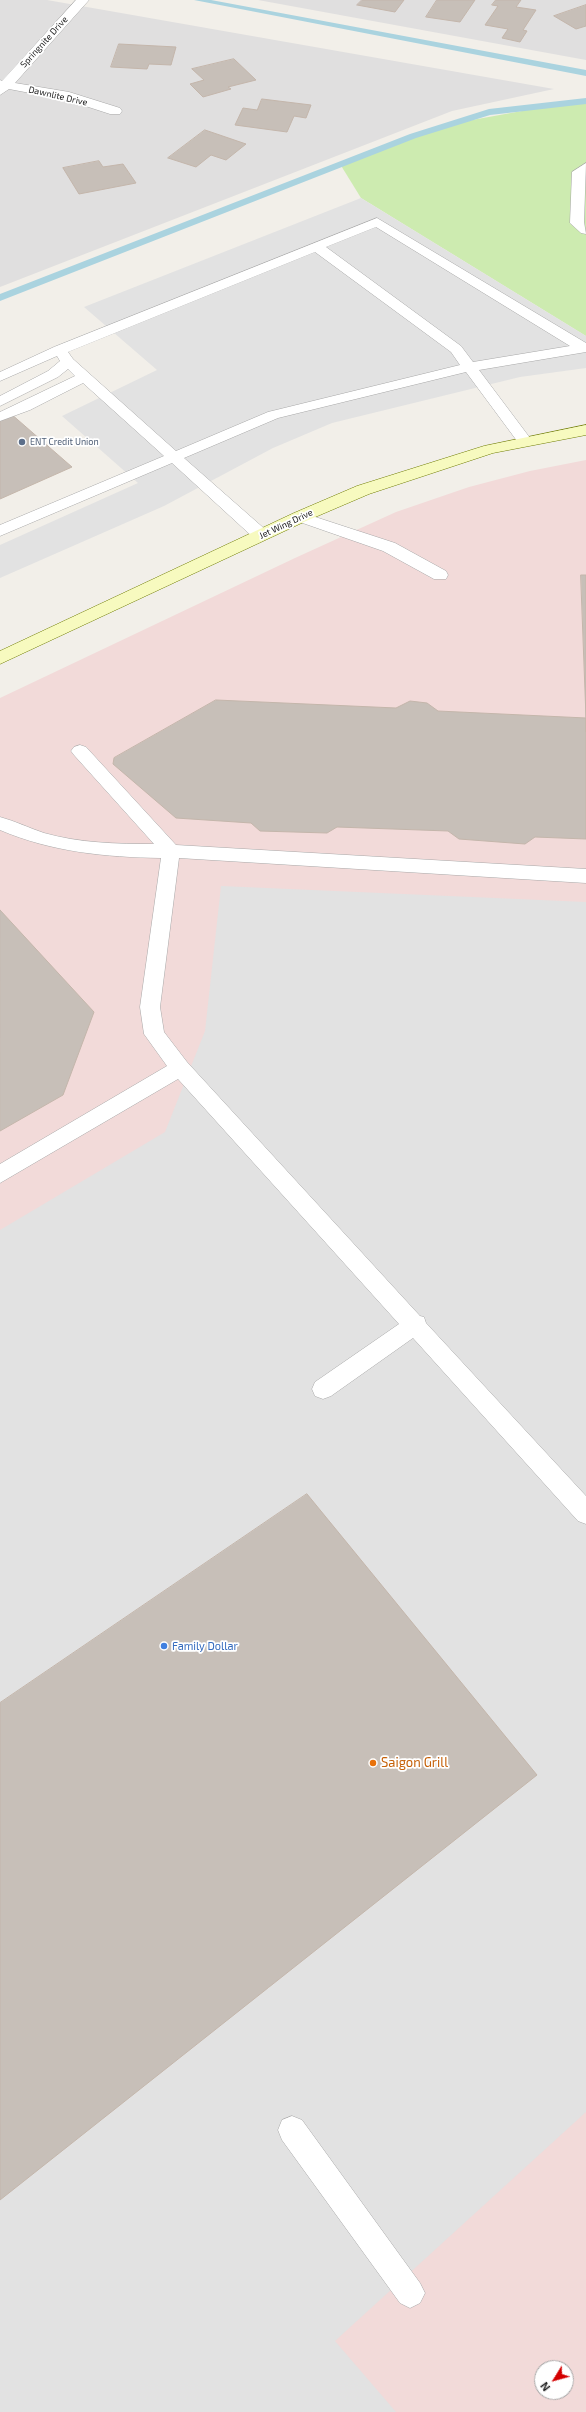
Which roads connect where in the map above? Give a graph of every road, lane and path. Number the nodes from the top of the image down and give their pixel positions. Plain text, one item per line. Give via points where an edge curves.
1 (83, 0) edge
2 (2, 86) edge
3 (115, 111) dead end
4 (586, 167) edge
5 (586, 230) edge
6 (316, 247) junction
7 (59, 350) junction
8 (68, 362) junction
9 (470, 367) junction
10 (0, 377) edge
11 (82, 377) junction
12 (0, 402) edge
13 (0, 417) edge
14 (586, 430) edge
15 (525, 442) junction
16 (174, 457) junction
17 (300, 517) junction
18 (0, 531) edge
19 (261, 535) junction
20 (440, 576) dead end
21 (0, 658) edge
22 (80, 751) dead end
23 (0, 823) edge
24 (172, 851) junction
25 (586, 876) edge
26 (180, 1068) junction
27 (0, 1174) edge
28 (416, 1324) junction
29 (323, 1389) dead end
30 (586, 1513) edge
31 (292, 2130) dead end
32 (410, 2293) dead end

1 - 2 street, Springnite Drive
2 - 3 street, Dawnlite Drive via 69,96
4 - 5 street via 579,172 577,223
6 - 7 lane
6 - 9 lane via 456,349
6 - 9 lane via 377,222 584,348
7 - 8 lane
7 - 10 lane
8 - 11 lane
8 - 12 lane via 47,378
9 - 15 lane
9 - 16 lane via 273,415
11 - 13 lane
11 - 16 lane
14 - 15 main road, Jet Wing Drive
15 - 17 main road, Jet Wing Drive via 490,449 430,467 363,490
16 - 18 lane
16 - 19 lane
17 - 19 main road, Jet Wing Drive
17 - 20 lane via 389,547
19 - 21 main road, Jet Wing Drive
22 - 24 lane
23 - 24 lane via 22,834 72,846 104,850
24 - 25 lane
24 - 26 lane via 150,1007 154,1034
26 - 27 lane
26 - 28 lane
28 - 29 lane
28 - 30 lane
31 - 32 lane

